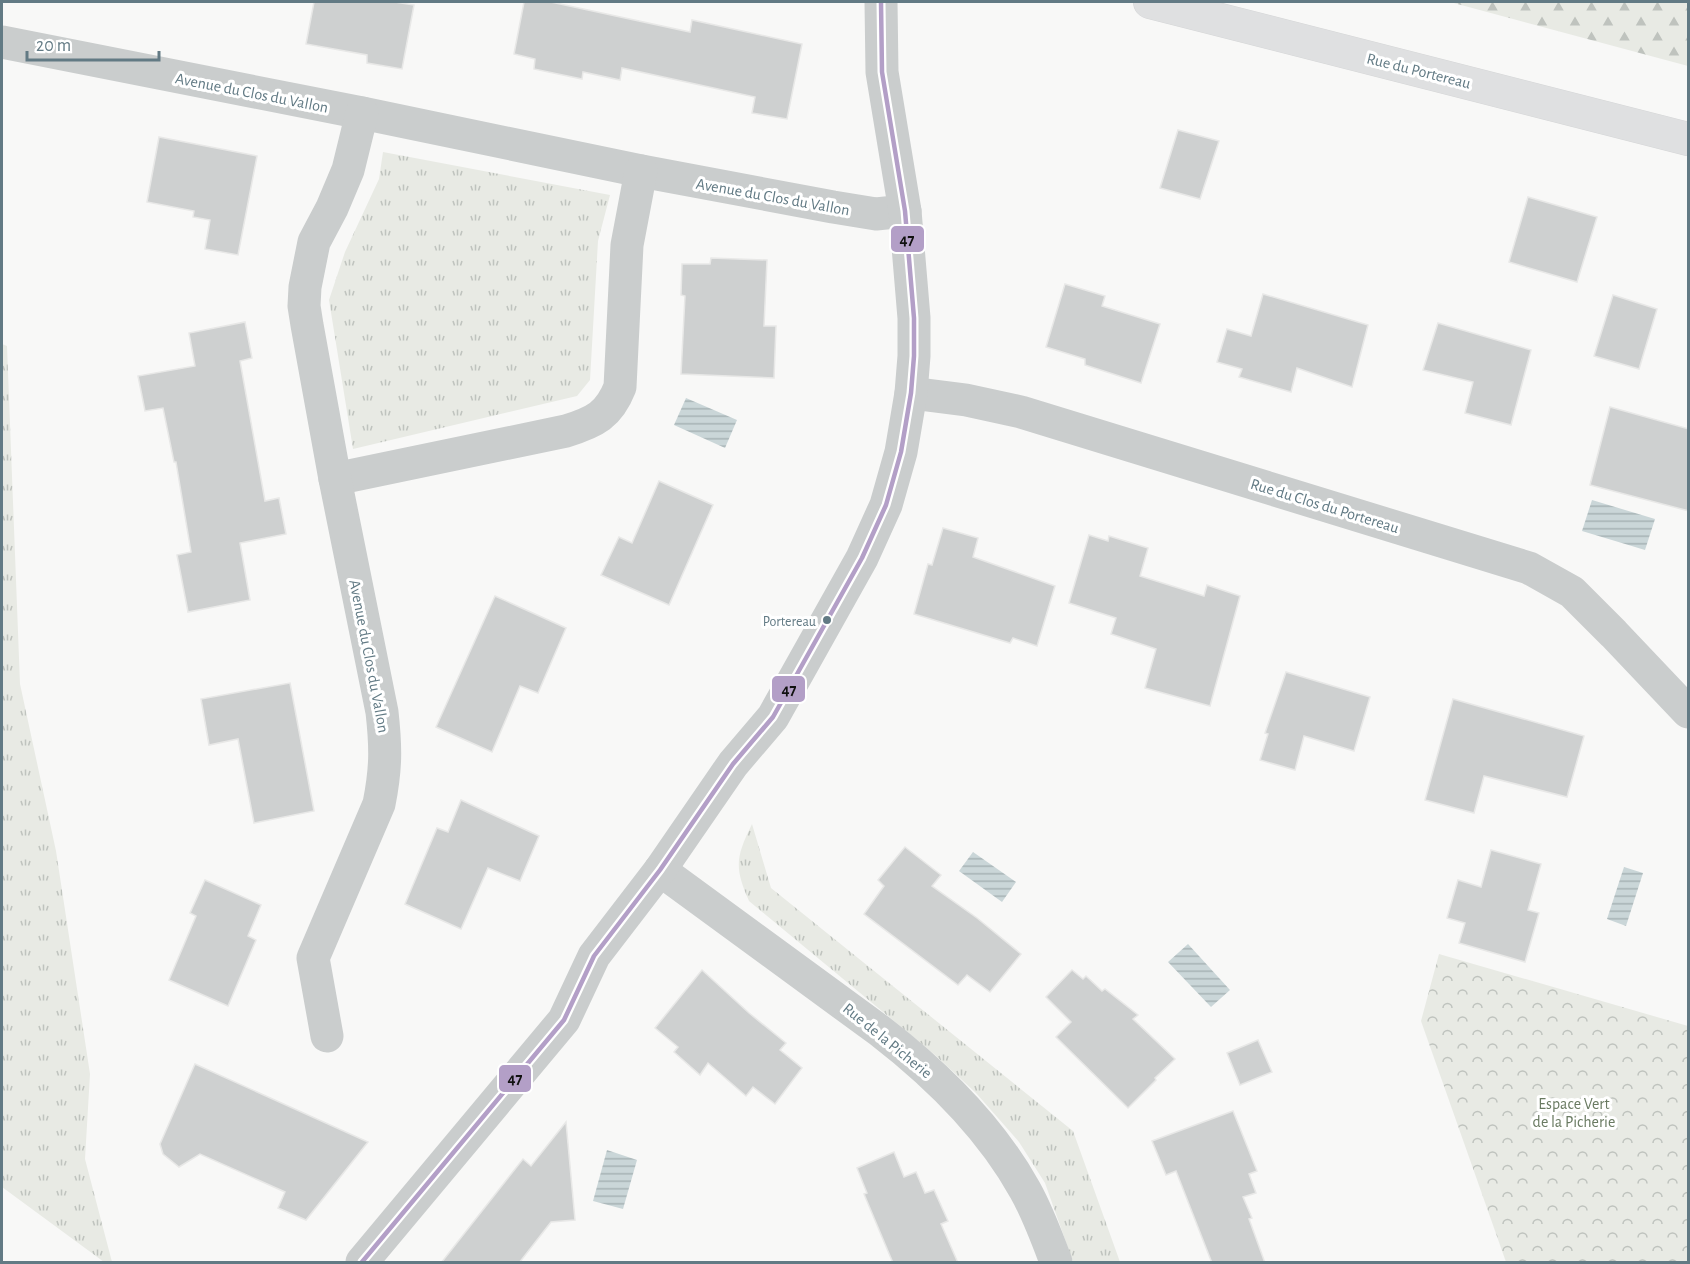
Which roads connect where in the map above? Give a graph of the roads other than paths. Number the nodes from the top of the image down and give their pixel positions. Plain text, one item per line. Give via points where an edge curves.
1 (881, 2) edge
2 (1150, 2) edge
3 (2, 42) edge
4 (362, 113) junction
5 (1689, 139) edge
6 (641, 171) junction
7 (905, 211) junction
8 (911, 393) junction
9 (335, 479) junction
10 (1689, 712) edge
11 (660, 870) junction
12 (327, 1036) dead end
13 (362, 1263) edge
14 (1056, 1263) edge

1 - 7 street via 882,72
2 - 5 street, Rue du Portereau
3 - 4 street, Avenue du Clos du Vallon
4 - 6 street, Avenue du Clos du Vallon
4 - 9 street, Avenue du Clos du Vallon via 348,170 314,242 305,287 304,306
6 - 7 street, Avenue du Clos du Vallon via 876,214
6 - 9 street via 627,244 620,387 604,415 566,431
7 - 8 street via 914,318
8 - 10 street, Rue du Clos du Portereau via 1021,412 1529,568 1572,592
8 - 11 street via 901,452 886,505 862,558 773,717 732,764
9 - 12 street, Avenue du Clos du Vallon via 386,747 379,804 313,958
11 - 13 street via 594,956 564,1020
11 - 14 street, Rue de la Picherie via 880,1031 956,1097 1000,1150 1026,1191

